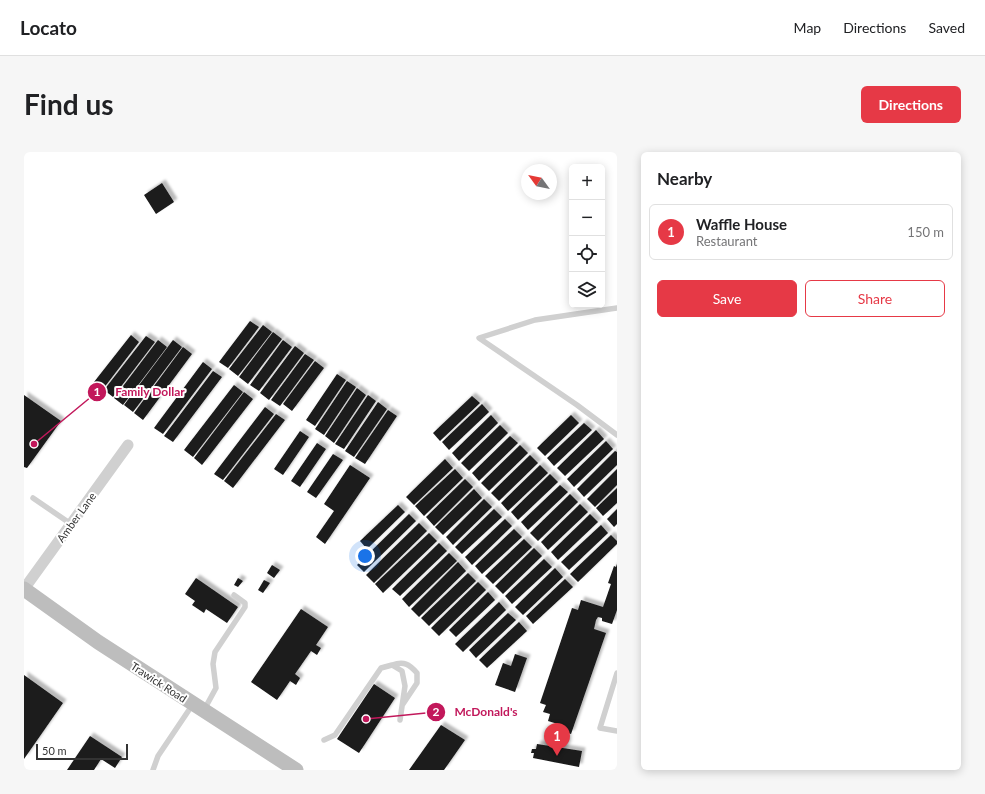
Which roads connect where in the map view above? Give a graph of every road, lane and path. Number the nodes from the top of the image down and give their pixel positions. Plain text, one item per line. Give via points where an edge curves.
1 (617, 308) edge
2 (617, 435) edge
3 (128, 445) dead end
4 (33, 498) dead end
5 (70, 524) junction
6 (24, 589) edge
7 (234, 595) dead end
8 (392, 665) junction
9 (617, 673) edge
10 (402, 706) junction
11 (198, 707) junction
12 (400, 720) dead end
13 (617, 731) edge
14 (324, 740) dead end
15 (153, 770) edge
16 (296, 770) edge

1 - 2 lane via 535,320 479,338
3 - 5 street, Amber Lane
4 - 5 lane
5 - 6 street, Amber Lane
6 - 11 street, Trawick Road via 98,642
7 - 11 lane via 245,603 245,607 216,652 213,664 216,688
8 - 10 lane via 402,671
8 - 10 lane via 399,662 410,665 418,673 417,683
8 - 14 lane via 381,668 335,735
9 - 13 lane via 600,728
10 - 12 lane
11 - 15 lane via 158,756
11 - 16 street, Trawick Road

